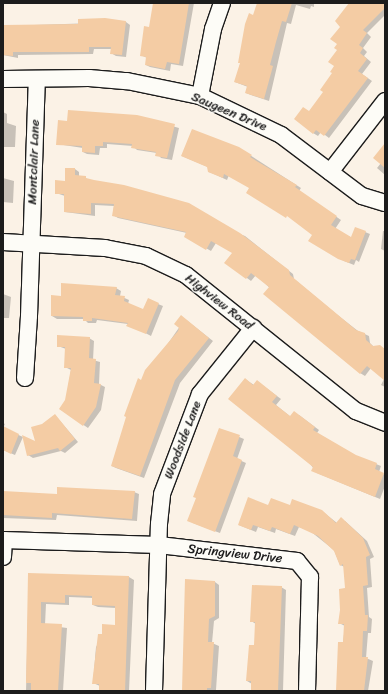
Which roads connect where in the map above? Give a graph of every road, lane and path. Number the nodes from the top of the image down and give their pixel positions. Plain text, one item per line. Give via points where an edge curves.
1 (222, 3) edge
2 (3, 79) edge
3 (37, 80) junction
4 (200, 96) junction
5 (385, 101) edge
6 (330, 172) junction
7 (385, 203) edge
8 (3, 242) edge
9 (31, 244) junction
10 (253, 328) junction
11 (25, 378) dead end
12 (385, 423) edge
13 (3, 540) edge
14 (159, 546) junction
15 (3, 558) edge
16 (154, 691) edge
17 (307, 691) edge

1 - 4 street via 213,29
2 - 3 street, Saugeen Drive
3 - 4 street, Saugeen Drive via 89,78 127,81
3 - 9 street, Montclair Lane
4 - 6 street, Saugeen Drive via 281,135
5 - 6 street
6 - 7 street, Saugeen Drive via 362,196
8 - 9 street, Highview Road
9 - 10 street, Highview Road via 105,248 146,256 186,275
9 - 11 street, Montclair Lane
10 - 12 street, Highview Road via 356,411
10 - 14 street, Woodside Lane via 200,394 162,494
13 - 14 street, Springview Drive
13 - 15 street
14 - 16 street
14 - 17 street, Springview Drive via 297,561 310,577

